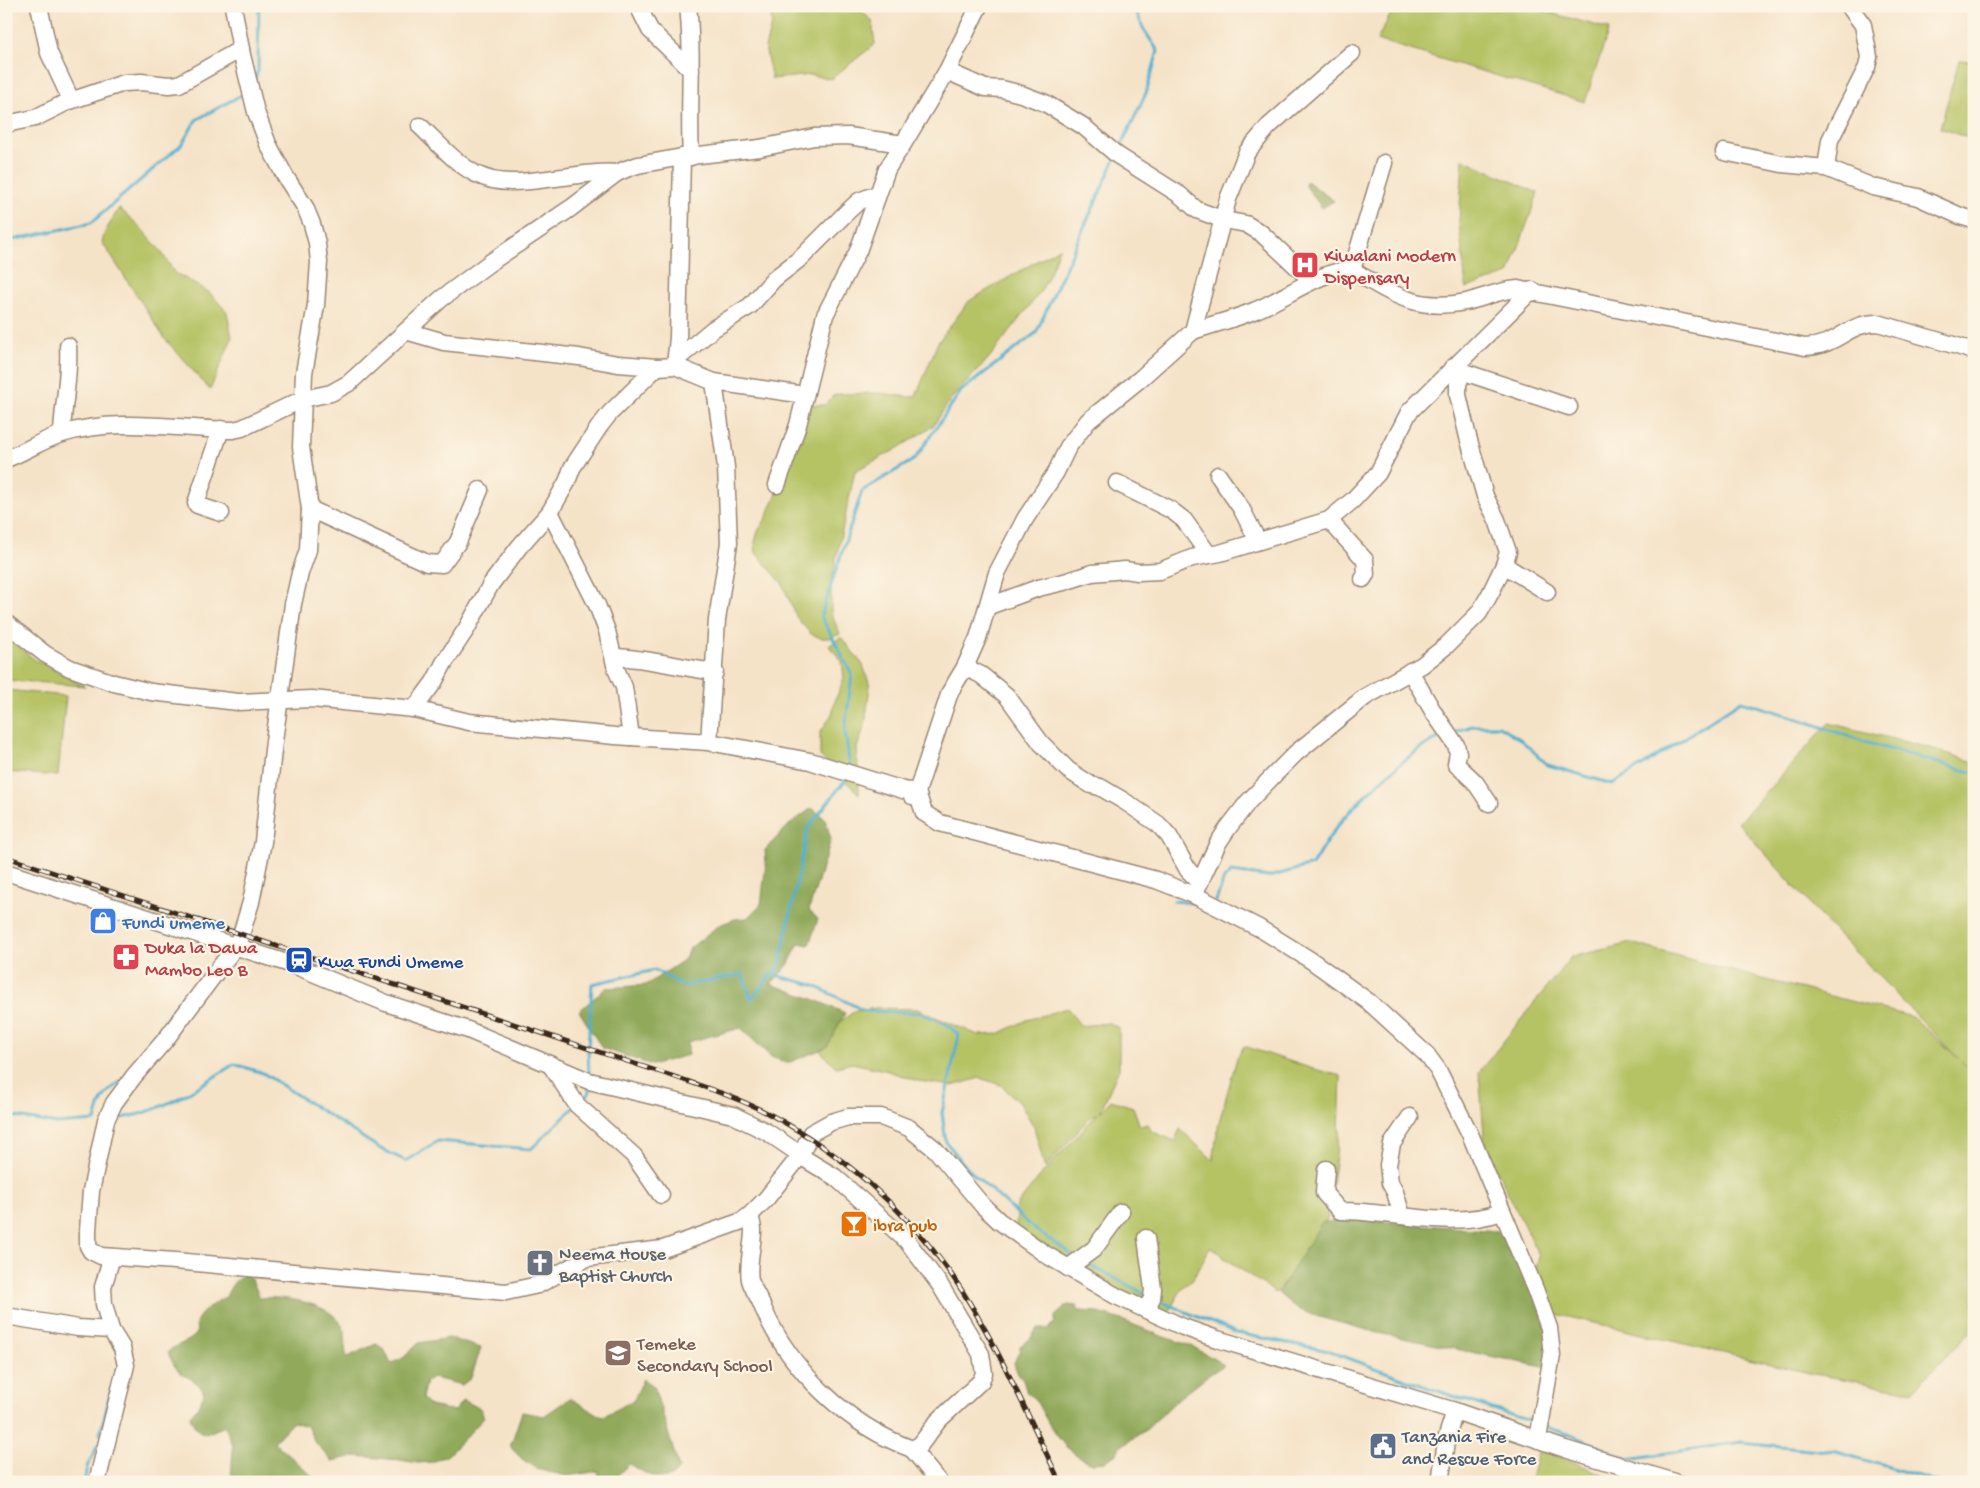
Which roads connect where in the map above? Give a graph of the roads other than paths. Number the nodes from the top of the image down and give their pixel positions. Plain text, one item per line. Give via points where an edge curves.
1 (39, 6) edge
2 (234, 6) edge
3 (638, 6) edge
4 (688, 6) edge
5 (978, 6) edge
6 (1849, 6) edge
7 (242, 49) junction
8 (1352, 53) dead end
9 (691, 70) junction
10 (947, 71) junction
11 (70, 100) junction
12 (6, 124) edge
13 (420, 126) dead end
14 (903, 144) junction
15 (1724, 152) dead end
16 (687, 157) junction
17 (1384, 163) dead end
18 (1826, 168) junction
19 (617, 174) junction
20 (877, 194) junction
21 (1224, 220) junction
22 (1974, 220) edge
23 (1352, 270) junction
24 (1312, 281) junction
25 (1532, 290) junction
26 (406, 331) junction
27 (1193, 332) junction
28 (68, 346) dead end
29 (1974, 351) edge
30 (676, 362) junction
31 (657, 367) junction
32 (1458, 369) junction
33 (714, 382) junction
34 (805, 395) junction
35 (303, 399) junction
36 (1569, 406) dead end
37 (221, 430) junction
38 (62, 434) junction
39 (6, 459) edge
40 (1218, 476) dead end
41 (1117, 483) dead end
42 (777, 485) dead end
43 (480, 490) dead end
44 (310, 508) junction
45 (550, 512) junction
46 (221, 514) dead end
47 (1329, 520) junction
48 (1258, 541) junction
49 (1209, 555) junction
50 (1504, 565) junction
51 (1363, 579) dead end
52 (1548, 592) dead end
53 (989, 606) junction
54 (6, 623) edge
55 (615, 657) junction
56 (965, 667) junction
57 (1410, 671) junction
58 (715, 672) junction
59 (280, 700) junction
60 (414, 709) junction
61 (631, 737) junction
62 (709, 742) junction
63 (914, 794) junction
64 (1488, 804) dead end
65 (6, 872) edge
66 (1197, 888) junction
67 (235, 947) junction
68 (550, 1064) junction
69 (1410, 1117) dead end
70 (801, 1155) junction
71 (1326, 1168) dead end
72 (661, 1194) dead end
73 (1121, 1212) dead end
74 (1502, 1212) junction
75 (750, 1215) junction
76 (1402, 1216) junction
77 (1146, 1238) dead end
78 (112, 1257) junction
79 (1068, 1268) junction
80 (1146, 1310) junction
81 (6, 1316) edge
82 (111, 1330) junction
83 (1455, 1411) junction
84 (1538, 1439) junction
85 (912, 1449) junction
86 (97, 1482) edge
87 (939, 1482) edge
88 (1440, 1482) edge
89 (1675, 1482) edge

1 - 11 street via 49,53
2 - 7 street
3 - 9 street via 650,30
4 - 9 street
5 - 10 street
6 - 18 street via 1863,25 1869,57 1830,140
7 - 11 street via 179,84 124,83
7 - 35 street via 250,88 268,144 305,208 317,243 316,305 304,373
8 - 21 street via 1269,126 1246,152 1228,199
9 - 16 street
10 - 14 street
10 - 21 street via 985,88 1021,94 1045,104 1083,126 1117,155 1180,195 1197,210
11 - 12 street via 35,118
13 - 19 street via 463,165 485,178 531,182
14 - 16 street via 848,136 814,138
14 - 20 street via 887,169
15 - 18 street via 1782,164
16 - 19 street via 638,165
16 - 30 street
17 - 23 street
18 - 22 street via 1873,187 1918,197
19 - 26 street via 488,264 441,299
20 - 30 street via 859,201 802,257 774,279 750,306 713,329
20 - 34 street via 858,251 824,315
21 - 24 street via 1246,224 1261,233
21 - 27 street
23 - 24 street via 1336,271
23 - 25 street via 1396,296 1437,306 1467,302 1505,290
24 - 27 street via 1255,311
25 - 29 street via 1806,347 1825,345 1853,328 1878,323
25 - 32 street
26 - 31 street via 444,342
26 - 35 street via 349,383 331,392
27 - 53 street via 1088,421 1068,447 1007,551 990,592
28 - 38 street via 69,377
30 - 31 street
30 - 33 street
31 - 45 street via 610,413 572,468
32 - 36 street
32 - 47 street via 1409,412 1378,473
32 - 50 street via 1458,395 1468,437 1485,496 1508,552
33 - 34 street
33 - 58 street via 726,467 729,543 717,620
34 - 42 street
35 - 37 street via 242,428
35 - 44 street via 301,447
37 - 38 street via 145,425 82,429
37 - 46 street via 196,504
38 - 39 street
40 - 48 street
41 - 49 street via 1184,520
43 - 44 street via 458,542 439,565 428,563
44 - 59 street via 308,550 294,604
45 - 55 street via 597,605
45 - 60 street via 491,584 462,637
47 - 48 street
47 - 51 street via 1365,560
48 - 49 street
49 - 53 street via 1152,572 1092,572
50 - 52 street
50 - 57 street via 1476,617 1446,646
53 - 56 street
54 - 59 street via 45,654 70,668 114,684 203,699
55 - 58 street
55 - 61 street via 624,687
56 - 63 street via 950,692
56 - 66 street via 981,675 1007,696 1041,743 1068,770 1158,824 1169,836
57 - 64 street via 1458,750 1456,764 1474,782
57 - 66 street via 1365,697 1274,774 1228,828
58 - 62 street
59 - 60 street via 312,699
59 - 67 street via 263,842 251,902
60 - 61 street via 469,722
61 - 62 street
62 - 63 street via 810,761
63 - 66 street via 924,813 940,823
65 - 67 street
66 - 74 street via 1312,961 1369,1002 1427,1055 1470,1134
67 - 68 street via 296,966
67 - 78 street via 134,1076 106,1120 92,1191 88,1246 94,1253
68 - 70 street via 596,1083 733,1115 767,1132
68 - 72 street via 577,1105 634,1156
69 - 76 street via 1392,1144 1388,1165 1390,1183
70 - 75 street
70 - 79 street via 811,1133 848,1117 881,1117 909,1128 935,1149 982,1206
70 - 85 street via 835,1177 907,1241 940,1285 981,1354 984,1373 981,1381
71 - 76 street via 1324,1193 1340,1211
73 - 79 street via 1094,1249
74 - 76 street via 1485,1218 1464,1219
74 - 84 street via 1549,1328 1552,1355
75 - 78 street via 730,1226 663,1250 587,1258 538,1285 506,1292
75 - 85 street via 753,1230 750,1280 783,1345 830,1400 877,1432
77 - 80 street via 1153,1289
78 - 82 street via 103,1287
79 - 80 street
80 - 83 street via 1217,1339
81 - 82 street
82 - 86 street via 122,1348 126,1365
83 - 84 street
83 - 88 street via 1445,1446
84 - 89 street
85 - 87 street

